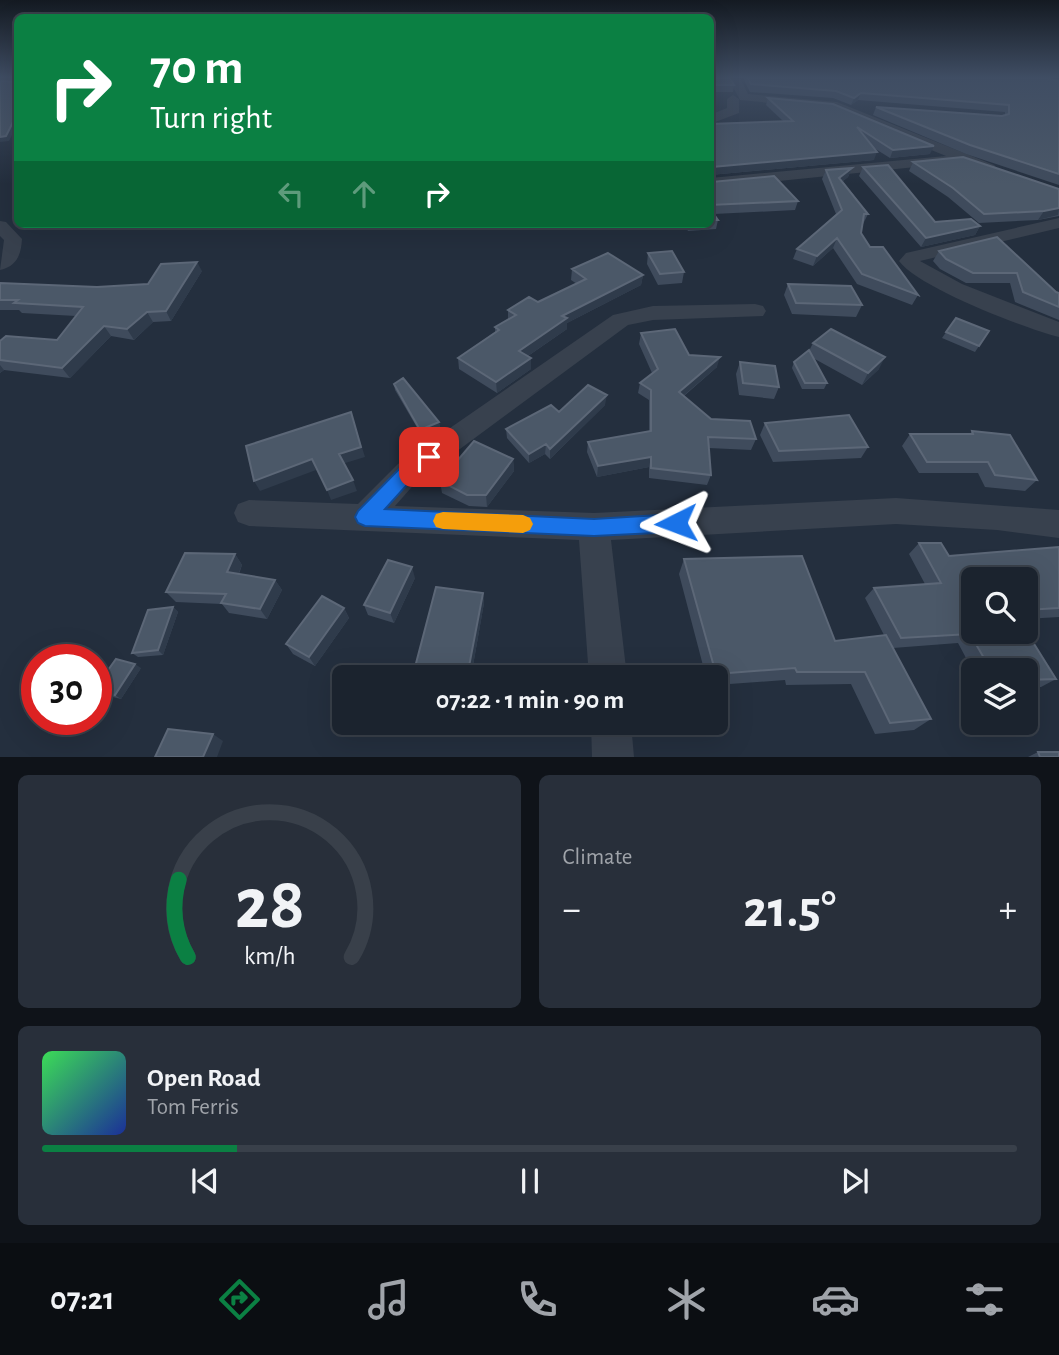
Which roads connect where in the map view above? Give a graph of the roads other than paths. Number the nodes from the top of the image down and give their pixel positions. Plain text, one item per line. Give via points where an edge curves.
1 (853, 113) edge
2 (960, 159) junction
3 (998, 171) edge
4 (714, 183) edge
5 (1059, 223) edge
6 (0, 226) edge
7 (0, 264) edge
8 (755, 311) dead end
9 (1059, 330) edge
10 (249, 513) dead end
11 (365, 517) junction
12 (1059, 524) edge
13 (594, 527) junction
14 (607, 665) edge
15 (612, 735) edge
16 (614, 757) edge

1 - 2 street
2 - 3 street
2 - 4 street
5 - 9 street via 909,261 917,271 947,285
6 - 7 street via 13,239 11,255
8 - 11 street via 653,313 621,320 408,472
10 - 11 street
11 - 13 street
12 - 13 street via 896,511
13 - 14 street
15 - 16 street

